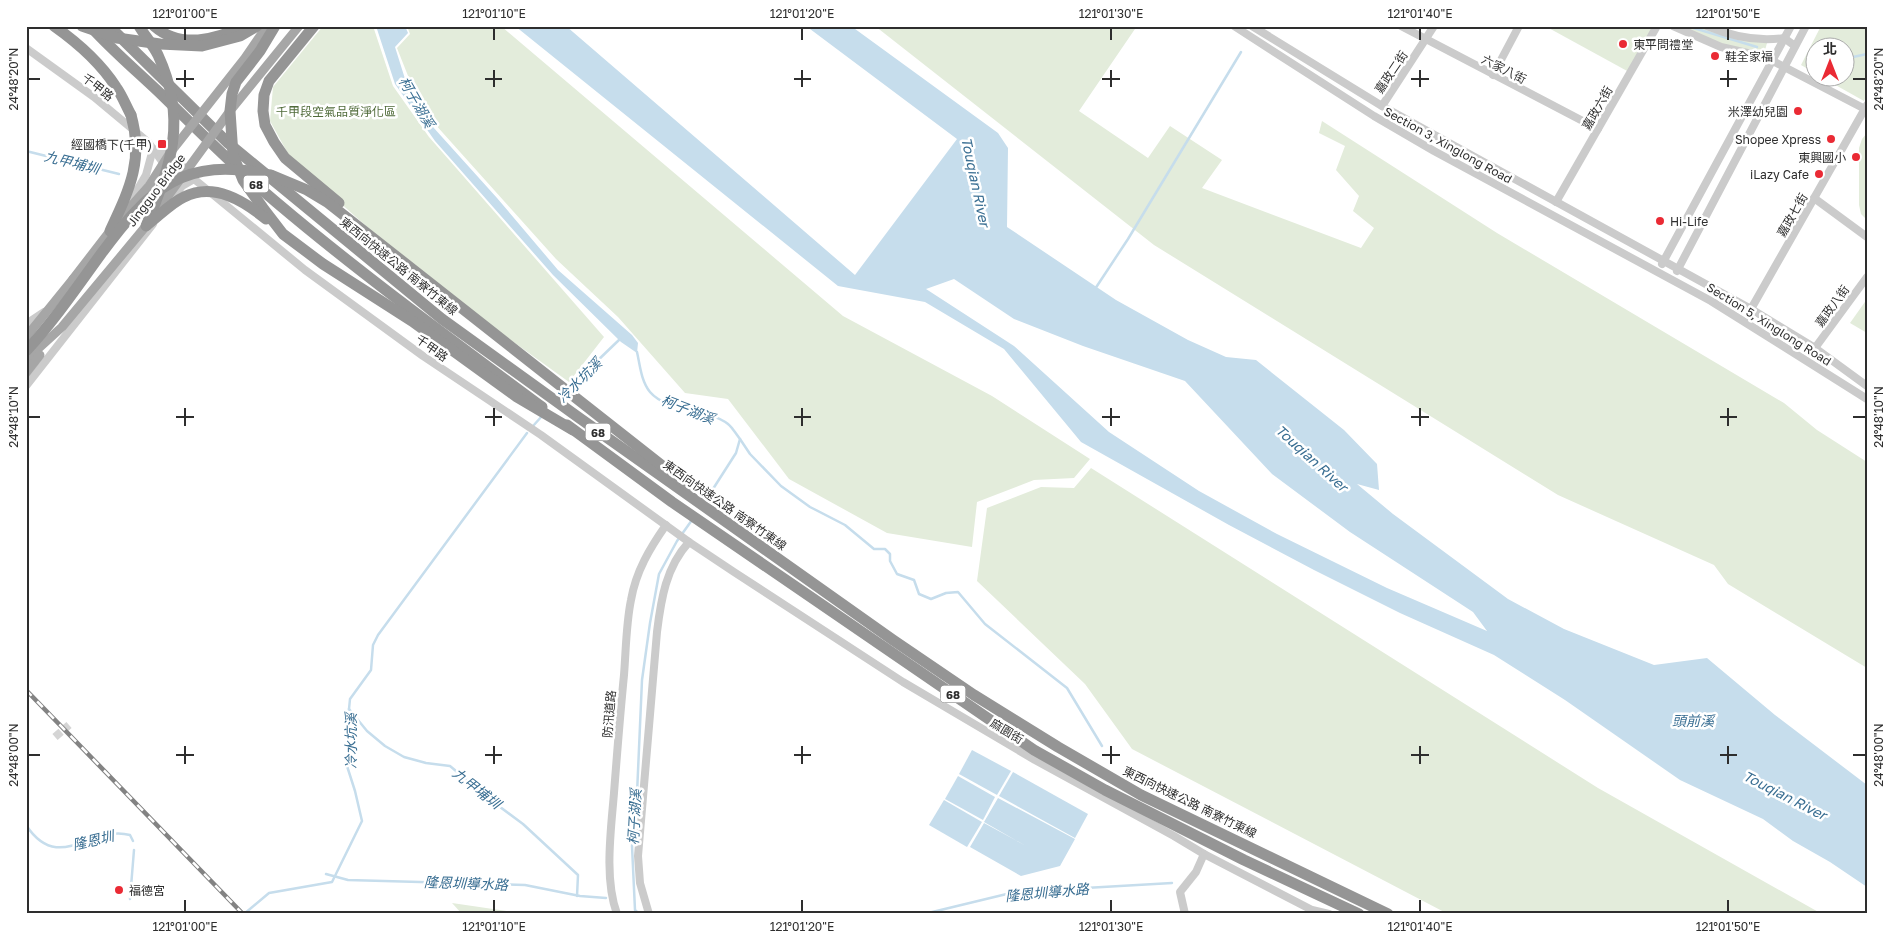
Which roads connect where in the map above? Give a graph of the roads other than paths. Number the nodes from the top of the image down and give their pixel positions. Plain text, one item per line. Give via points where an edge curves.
1 (54, 26) edge
2 (82, 26) edge
3 (90, 26) edge
4 (109, 26) edge
5 (139, 26) edge
6 (154, 26) edge
7 (244, 26) edge
8 (257, 26) edge
9 (267, 26) edge
10 (275, 26) edge
11 (299, 26) edge
12 (314, 26) edge
13 (1252, 26) edge
14 (1401, 26) edge
15 (1434, 26) edge
16 (1519, 26) edge
17 (1657, 26) edge
18 (1673, 26) edge
19 (1707, 26) edge
20 (1791, 26) edge
21 (1806, 26) edge
22 (1240, 28) edge
23 (1784, 38) junction
24 (1426, 41) junction
25 (1795, 46) junction
26 (26, 48) edge
27 (1773, 61) junction
28 (1785, 68) junction
29 (1493, 75) junction
30 (1382, 106) junction
31 (1866, 107) edge
32 (230, 111) junction
33 (1598, 129) junction
34 (153, 149) junction
35 (170, 154) junction
36 (194, 179) junction
37 (138, 189) junction
38 (1814, 198) junction
39 (1556, 202) junction
40 (166, 206) junction
41 (146, 226) junction
42 (110, 231) junction
43 (284, 234) junction
44 (1867, 237) edge
45 (391, 252) junction
46 (1664, 261) junction
47 (1678, 268) junction
48 (1657, 272) junction
49 (1867, 277) edge
50 (74, 279) junction
51 (1672, 280) junction
52 (1751, 309) junction
53 (439, 323) junction
54 (27, 324) edge
55 (62, 327) junction
56 (26, 337) edge
57 (56, 348) junction
58 (1815, 348) junction
59 (26, 351) edge
60 (26, 356) edge
61 (26, 362) edge
62 (42, 366) junction
63 (31, 373) edge
64 (26, 378) edge
65 (1865, 382) edge
66 (26, 386) edge
67 (1855, 391) junction
68 (1867, 399) edge
69 (572, 430) junction
70 (666, 524) junction
71 (689, 542) junction
72 (756, 544) junction
73 (1204, 854) junction
74 (649, 913) edge
75 (617, 914) edge
76 (1185, 914) edge
77 (1329, 914) edge
78 (1359, 914) edge
79 (1388, 914) edge

1 - 42 highway, bridge via 100,65 117,87 135,129 135,167
2 - 8 highway, bridge via 117,38 202,46 240,36
3 - 53 highway, 東西向快速公路 南寮竹東線 / 68 via 274,201
4 - 53 highway, 東西向快速公路 南寮竹東線 / 68 via 228,143
5 - 35 highway, bridge via 168,79 175,136
6 - 7 highway via 170,36 203,40
9 - 35 main road, Jingguo Bridge, bridge via 246,58
10 - 32 highway, bridge via 236,82
11 - 32 main road, Jingguo Bridge, bridge
12 - 45 highway via 269,81 264,95 265,126 285,158
13 - 30 street, Section 3, Xinglong Road
14 - 24 street, 六家八街
15 - 24 street, 嘉政二街
16 - 29 street
17 - 33 street, 嘉政六街
18 - 27 street via 1721,47
19 - 23 street via 1752,38
20 - 23 street
21 - 25 street
22 - 48 street, Section 3, Xinglong Road via 1374,116
23 - 25 street
23 - 27 street
24 - 29 street, 六家八街
24 - 30 street, 嘉政二街
25 - 28 street
26 - 34 street, 千甲路 via 94,97
27 - 28 street
27 - 46 street
28 - 31 street
28 - 47 street
29 - 33 street, 六家八街
30 - 39 street, Section 3, Xinglong Road
31 - 38 street, 嘉政七街
32 - 41 main road, Jingguo Bridge, bridge
32 - 43 highway, bridge via 233,155 243,180
33 - 39 street, 嘉政六街
34 - 36 street, 千甲路 via 166,153 186,168
34 - 37 street via 146,175
35 - 41 highway, bridge via 165,180
35 - 42 main road, Jingguo Bridge, bridge
36 - 40 street via 182,186
36 - 70 street, 千甲路 via 305,270
37 - 40 street via 148,189 162,197
37 - 40 street via 142,198 156,207
37 - 54 street via 96,255 59,303
38 - 44 street
38 - 52 street, 嘉政七街
39 - 46 street, Section 3, Xinglong Road
40 - 57 street
41 - 43 highway, bridge via 185,196 201,192 219,193 250,206
41 - 55 main road, Jingguo Bridge, bridge
42 - 50 main road, Jingguo Bridge
43 - 69 highway, bridge via 517,397
45 - 59 highway, bridge via 327,202 288,181 232,168 189,174 166,185 131,215
45 - 72 highway
46 - 47 street, Section 5, Xinglong Road
46 - 48 street
47 - 51 street
47 - 52 street, Section 5, Xinglong Road
48 - 51 street, Section 5, Xinglong Road
49 - 58 street, 嘉政八街
50 - 54 main road, bridge
50 - 56 main road, Jingguo Bridge, bridge
51 - 67 street, Section 5, Xinglong Road
52 - 58 street, Section 5, Xinglong Road
53 - 69 highway, 東西向快速公路 南寮竹東線 / 68, bridge
53 - 72 highway, 東西向快速公路 南寮竹東線 / 68
54 - 57 street via 44,329
55 - 61 main road, Jingguo Bridge, bridge
55 - 63 main road, bridge
57 - 62 street
58 - 65 street, Section 5, Xinglong Road
60 - 62 street
62 - 63 street
63 - 64 street
63 - 66 street
65 - 67 street
67 - 68 street, Section 5, Xinglong Road
69 - 78 highway, 東西向快速公路 南寮竹東線 / 68 via 1034,750 1105,790
70 - 71 street, 千甲路
70 - 75 street, 防汛道路 via 638,571 631,600 610,856 610,880
71 - 73 street, 麻園街 via 903,682
71 - 74 street via 678,553 667,577 657,632 638,856 640,883
72 - 79 highway, 東西向快速公路 南寮竹東線 / 68 via 974,695 1058,748 1141,795
73 - 76 street via 1196,872 1180,892
73 - 77 street, 麻園街 via 1312,910

